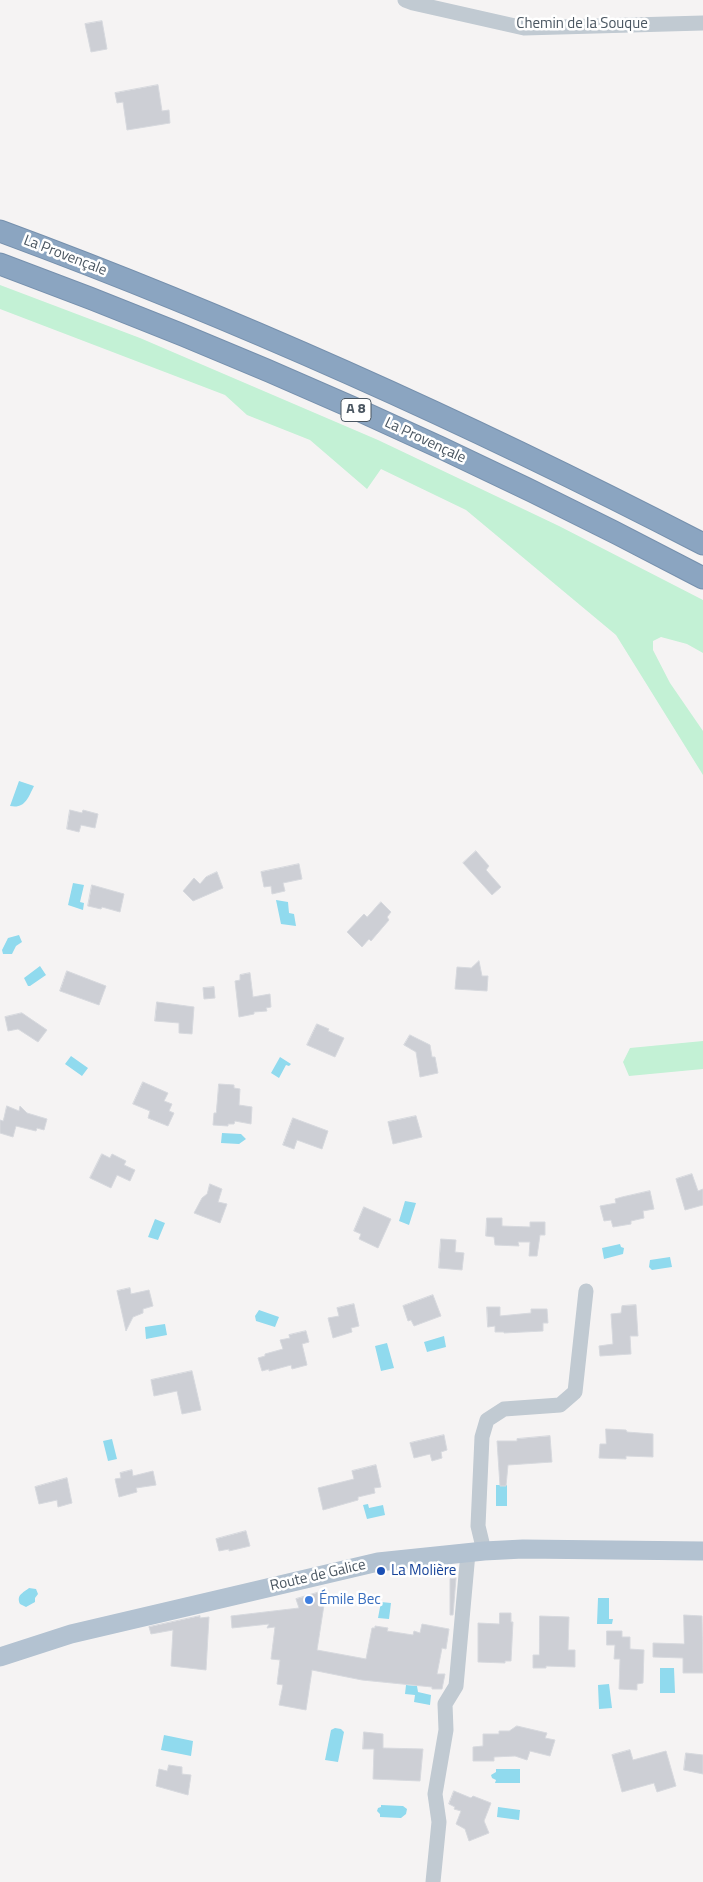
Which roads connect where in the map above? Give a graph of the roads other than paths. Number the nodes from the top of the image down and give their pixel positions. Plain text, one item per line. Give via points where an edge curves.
1 (405, 0) edge
2 (703, 23) edge
3 (0, 231) edge
4 (0, 264) edge
5 (604, 493) junction
6 (703, 536) edge
7 (703, 544) edge
8 (703, 578) edge
9 (586, 1291) dead end
10 (703, 1551) edge
11 (476, 1552) junction
12 (0, 1657) edge
13 (433, 1882) edge

1 - 2 street, Chemin de la Souque via 524,28
3 - 5 highway, La Provençale / A 8 via 314,358
4 - 8 highway, La Provençale / A 8 via 188,337 410,434
5 - 6 highway
5 - 7 highway, La Provençale / A 8
9 - 11 street via 575,1392 560,1405 504,1410 487,1420 482,1437
10 - 11 main road, Route de Galice
11 - 12 main road, Route de Galice via 378,1562 72,1634
11 - 13 street via 456,1686 445,1704 446,1730 435,1794 439,1822

